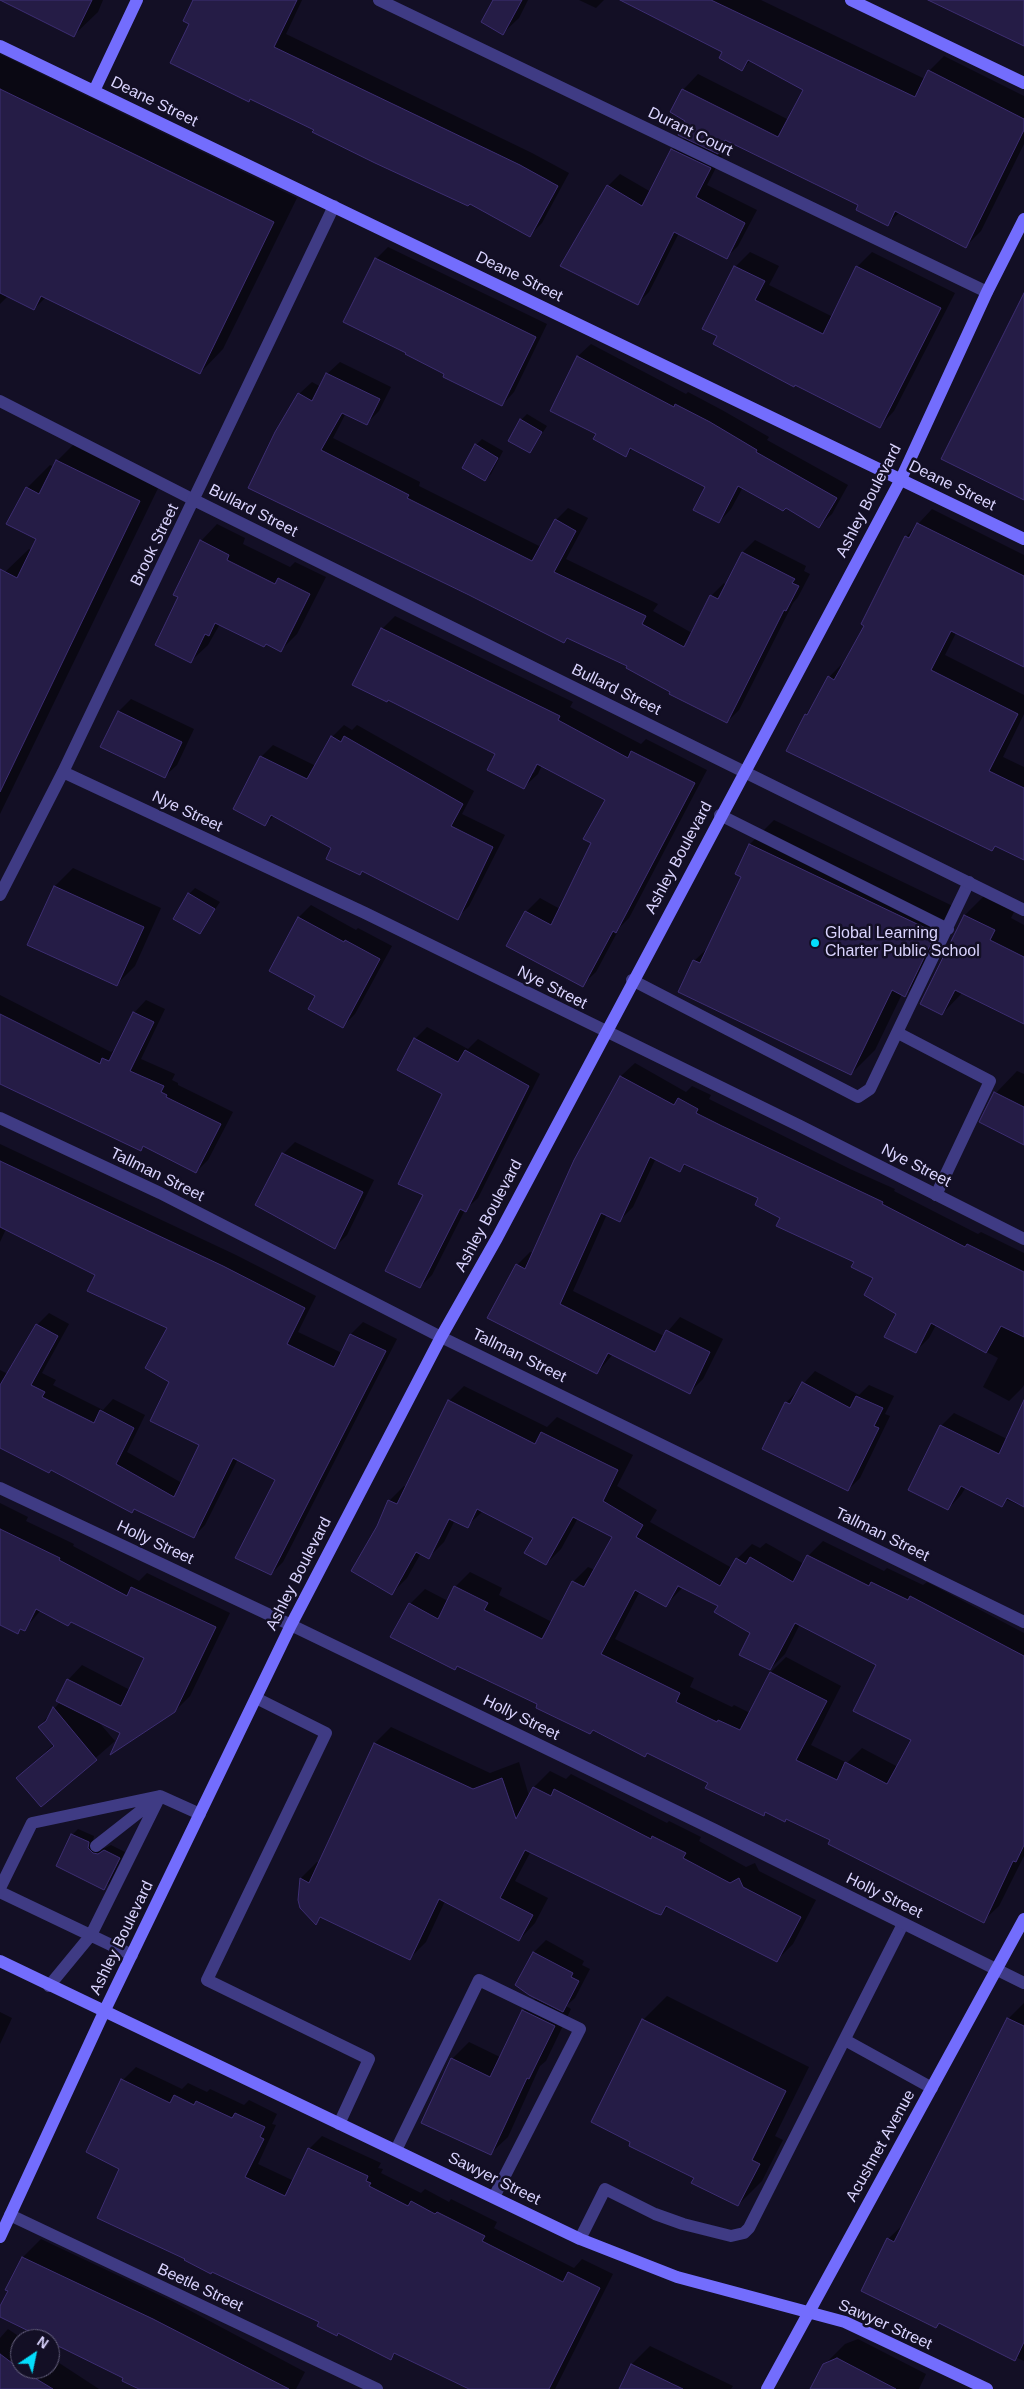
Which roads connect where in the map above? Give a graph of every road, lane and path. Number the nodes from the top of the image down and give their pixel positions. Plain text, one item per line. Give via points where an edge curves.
1 (136, 0) edge
2 (379, 0) edge
3 (850, 0) edge
4 (0, 46) edge
5 (1024, 83) edge
6 (94, 91) junction
7 (334, 206) junction
8 (1024, 219) edge
9 (987, 292) junction
10 (0, 401) edge
11 (900, 479) junction
12 (194, 500) junction
13 (1024, 539) edge
14 (744, 770) junction
15 (63, 772) junction
16 (720, 815) junction
17 (969, 882) junction
18 (0, 895) edge
19 (1024, 910) edge
20 (948, 928) junction
21 (632, 980) junction
22 (604, 1032) junction
23 (898, 1033) junction
24 (0, 1118) edge
25 (936, 1195) junction
26 (1024, 1239) edge
27 (442, 1336) junction
28 (0, 1488) edge
29 (1024, 1622) edge
30 (291, 1625) junction
31 (256, 1698) junction
32 (160, 1796) junction
33 (200, 1814) junction
34 (96, 1846) dead end
35 (0, 1888) edge
36 (0, 1892) edge
37 (1024, 1919) edge
38 (903, 1924) junction
39 (90, 1935) junction
40 (132, 1955) junction
41 (0, 1961) edge
42 (997, 1969) junction
43 (1024, 1983) edge
44 (49, 1986) junction
45 (104, 2012) junction
46 (845, 2040) junction
47 (932, 2088) junction
48 (339, 2124) junction
49 (396, 2150) junction
50 (494, 2197) junction
51 (10, 2215) junction
52 (0, 2237) edge
53 (580, 2239) junction
54 (809, 2312) junction
55 (377, 2389) edge
56 (767, 2389) edge
57 (987, 2389) edge

1 - 6 main road
2 - 9 street, Durant Court
3 - 5 main road
4 - 6 main road, Deane Street
6 - 7 main road, Deane Street
7 - 11 main road, Deane Street
7 - 12 street, Brook Street
8 - 9 main road, Ashley Boulevard
9 - 11 main road, Ashley Boulevard
10 - 12 street, Bullard Street
11 - 13 main road, Deane Street
11 - 14 main road, Ashley Boulevard
12 - 14 street, Bullard Street
12 - 15 street, Brook Street
14 - 16 main road, Ashley Boulevard
14 - 17 street, Bullard Street
15 - 18 street, Brook Street
15 - 22 street, Nye Street via 365,912
16 - 20 street
16 - 21 main road, Ashley Boulevard
17 - 19 street, Bullard Street
17 - 20 street
20 - 23 street
21 - 22 main road, Ashley Boulevard
21 - 23 street via 858,1096 870,1089
22 - 25 street, Nye Street
22 - 27 main road, Ashley Boulevard
23 - 25 street via 990,1081
24 - 27 street, Tallman Street via 160,1193
25 - 26 street, Nye Street
27 - 29 street, Tallman Street
27 - 30 main road, Ashley Boulevard
28 - 30 street, Holly Street
30 - 31 main road, Ashley Boulevard
30 - 38 street, Holly Street
31 - 33 main road, Ashley Boulevard
31 - 48 street via 326,1733 207,1980 369,2059
32 - 33 street
32 - 34 street
32 - 35 street via 32,1823
32 - 39 street
33 - 40 main road, Ashley Boulevard
36 - 39 street
37 - 42 main road, Acushnet Avenue
38 - 42 street, Holly Street
38 - 46 street
39 - 40 street
39 - 44 street
40 - 45 main road, Ashley Boulevard
41 - 44 main road, Sawyer Street
42 - 43 street, Holly Street
42 - 47 main road, Acushnet Avenue
44 - 45 main road, Sawyer Street
45 - 48 main road, Sawyer Street
45 - 51 main road, Ashley Boulevard
46 - 47 street
46 - 53 street via 754,2221 744,2233 731,2236 682,2224 605,2189
47 - 54 main road, Acushnet Avenue
48 - 49 main road, Sawyer Street
49 - 50 main road, Sawyer Street
49 - 50 street via 479,1980 580,2029
50 - 53 main road, Sawyer Street
51 - 52 main road, Ashley Boulevard
51 - 55 street, Beetle Street
53 - 54 main road, Sawyer Street via 678,2277
54 - 56 main road, Acushnet Avenue
54 - 57 main road, Sawyer Street via 845,2322

